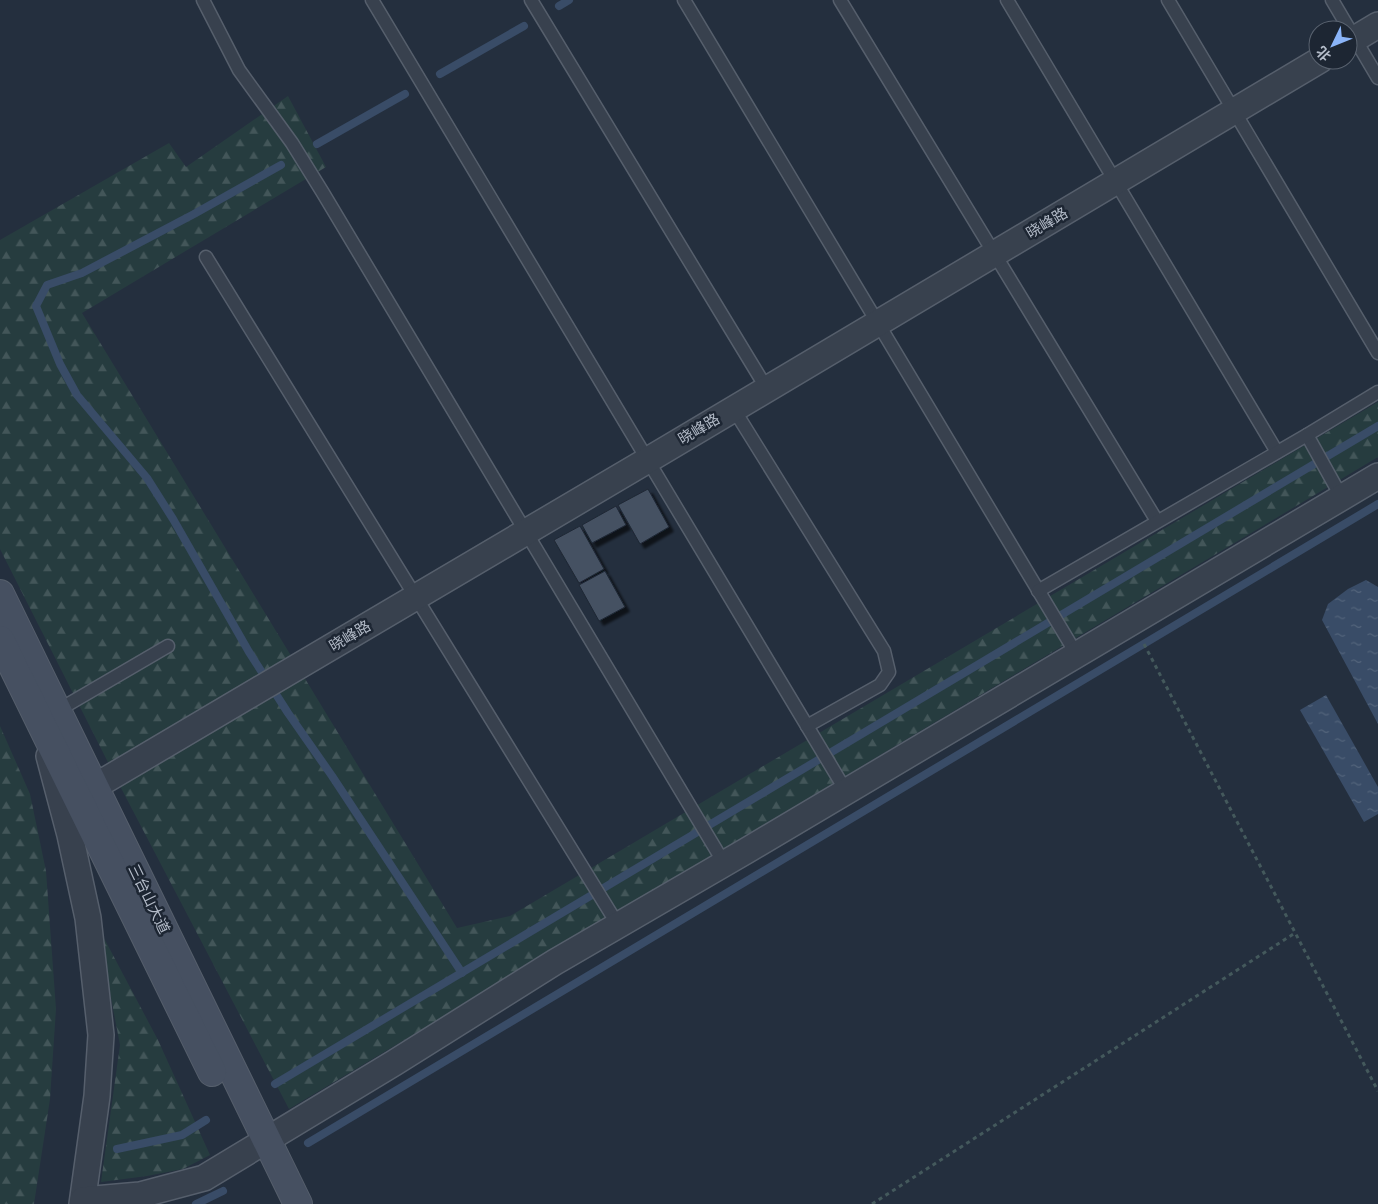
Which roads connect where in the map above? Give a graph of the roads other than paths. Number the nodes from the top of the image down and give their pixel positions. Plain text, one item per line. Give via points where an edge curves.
1 (203, 0) edge
2 (372, 0) edge
3 (531, 0) edge
4 (684, 0) edge
5 (840, 0) edge
6 (1008, 0) edge
7 (1168, 0) edge
8 (1332, 0) edge
9 (1342, 20) edge
10 (1378, 25) edge
11 (1358, 37) edge
12 (1358, 50) edge
13 (1308, 67) edge
14 (1378, 78) edge
15 (1234, 111) junction
16 (1116, 182) junction
17 (995, 254) junction
18 (206, 258) dead end
19 (878, 324) junction
20 (1378, 353) edge
21 (767, 389) junction
22 (1378, 392) edge
23 (733, 408) junction
24 (1307, 435) junction
25 (1277, 452) junction
26 (648, 460) junction
27 (1378, 476) edge
28 (1342, 498) junction
29 (1158, 522) junction
30 (526, 532) junction
31 (1038, 591) junction
32 (0, 594) edge
33 (416, 597) junction
34 (0, 640) edge
35 (168, 646) dead end
36 (1077, 655) junction
37 (48, 715) junction
38 (807, 726) junction
39 (846, 791) junction
40 (86, 792) junction
41 (724, 863) junction
42 (618, 925) junction
43 (259, 1145) junction
44 (82, 1202) edge
45 (277, 1204) edge
46 (298, 1204) edge

1 - 30 lane via 239,70 292,143
2 - 26 lane
3 - 21 lane
4 - 19 lane
5 - 17 lane
6 - 16 lane
7 - 15 lane
8 - 9 lane
10 - 11 street
12 - 14 lane
13 - 15 street, 晓峰路
15 - 16 street, 晓峰路
15 - 20 lane
16 - 17 street, 晓峰路
16 - 25 lane
17 - 19 street, 晓峰路
17 - 29 lane
18 - 33 lane
19 - 21 street, 晓峰路
19 - 31 lane
21 - 23 street, 晓峰路
22 - 24 lane
23 - 26 street, 晓峰路
23 - 38 lane via 884,651 889,672 880,684
24 - 25 lane
24 - 28 lane
25 - 29 lane
26 - 30 street, 晓峰路
26 - 38 lane
27 - 28 street
28 - 36 street
29 - 31 lane
30 - 33 street, 晓峰路
30 - 41 lane
31 - 36 lane
32 - 37 main road, 三台山大道
33 - 40 street, 晓峰路
33 - 42 lane
34 - 37 main road, 三台山大道
35 - 37 lane
36 - 39 street
37 - 40 main road, 三台山大道
37 - 44 street, 三台山大道 via 88,918 101,1035 97,1096
38 - 39 lane
39 - 41 street
40 - 43 main road, 三台山大道
41 - 42 street
42 - 43 street
43 - 44 street via 204,1178 140,1195
43 - 45 main road, 三台山大道
43 - 46 main road, 三台山大道

